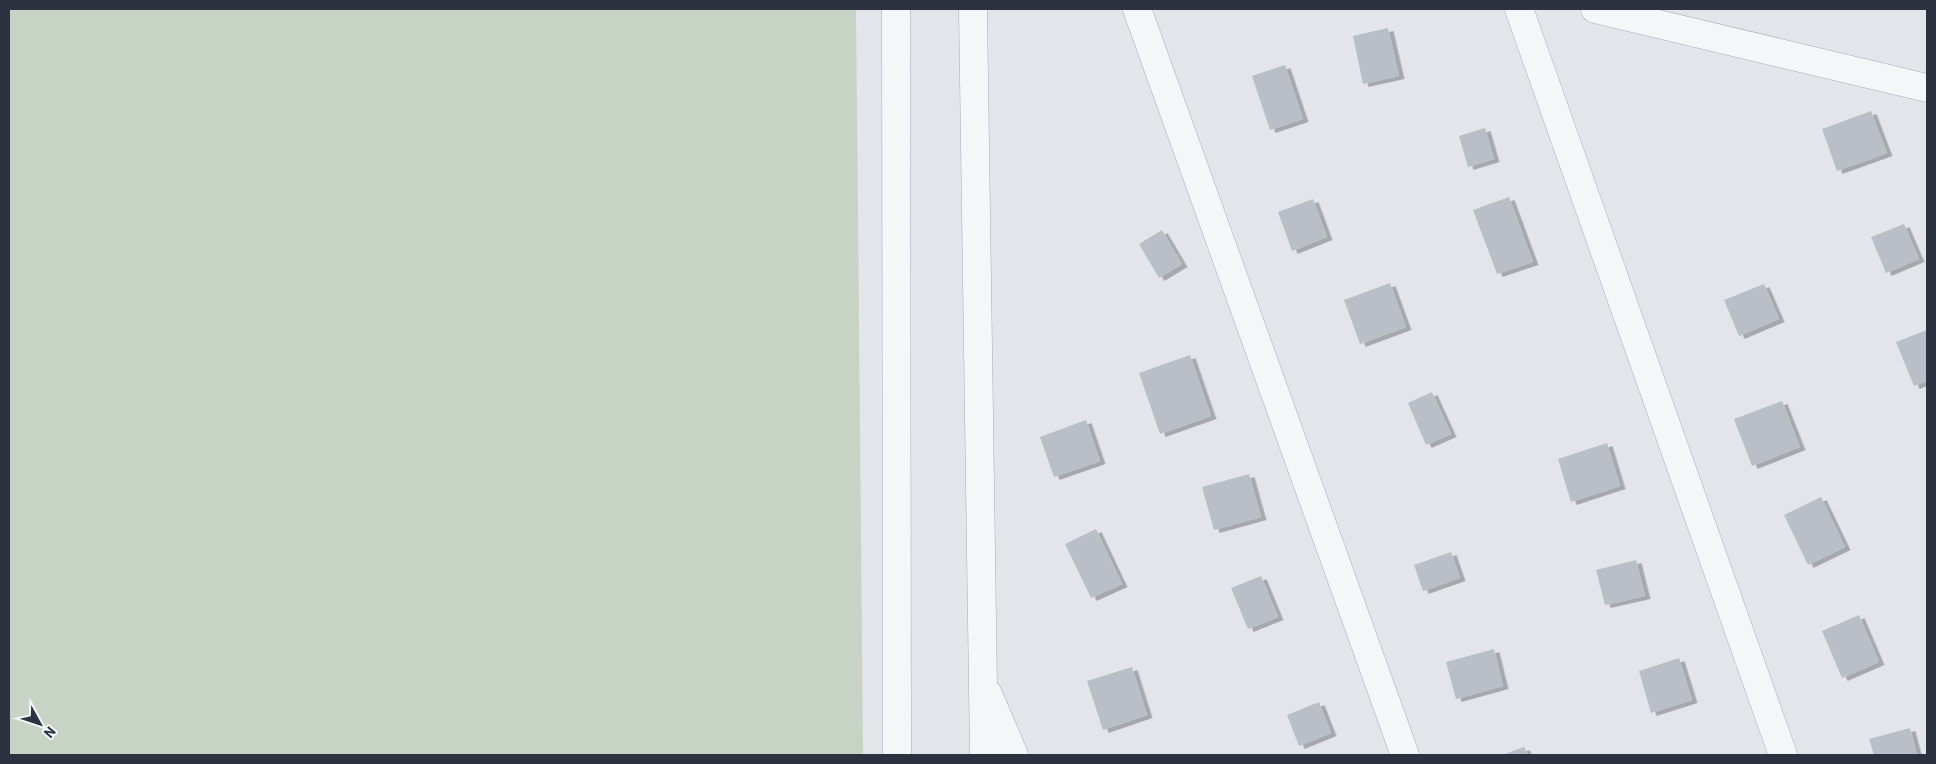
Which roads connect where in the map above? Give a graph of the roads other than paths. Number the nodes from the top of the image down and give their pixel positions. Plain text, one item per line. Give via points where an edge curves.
1 (896, 9) edge
2 (974, 9) edge
3 (1137, 9) edge
4 (1519, 9) edge
5 (1595, 9) edge
6 (1925, 93) edge
7 (983, 681) junction
8 (897, 755) edge
9 (984, 755) edge
10 (1014, 755) edge
11 (1405, 755) edge
12 (1783, 755) edge

1 - 8 street
2 - 7 street
3 - 11 street
4 - 12 street
5 - 6 street
7 - 9 street
7 - 10 street

